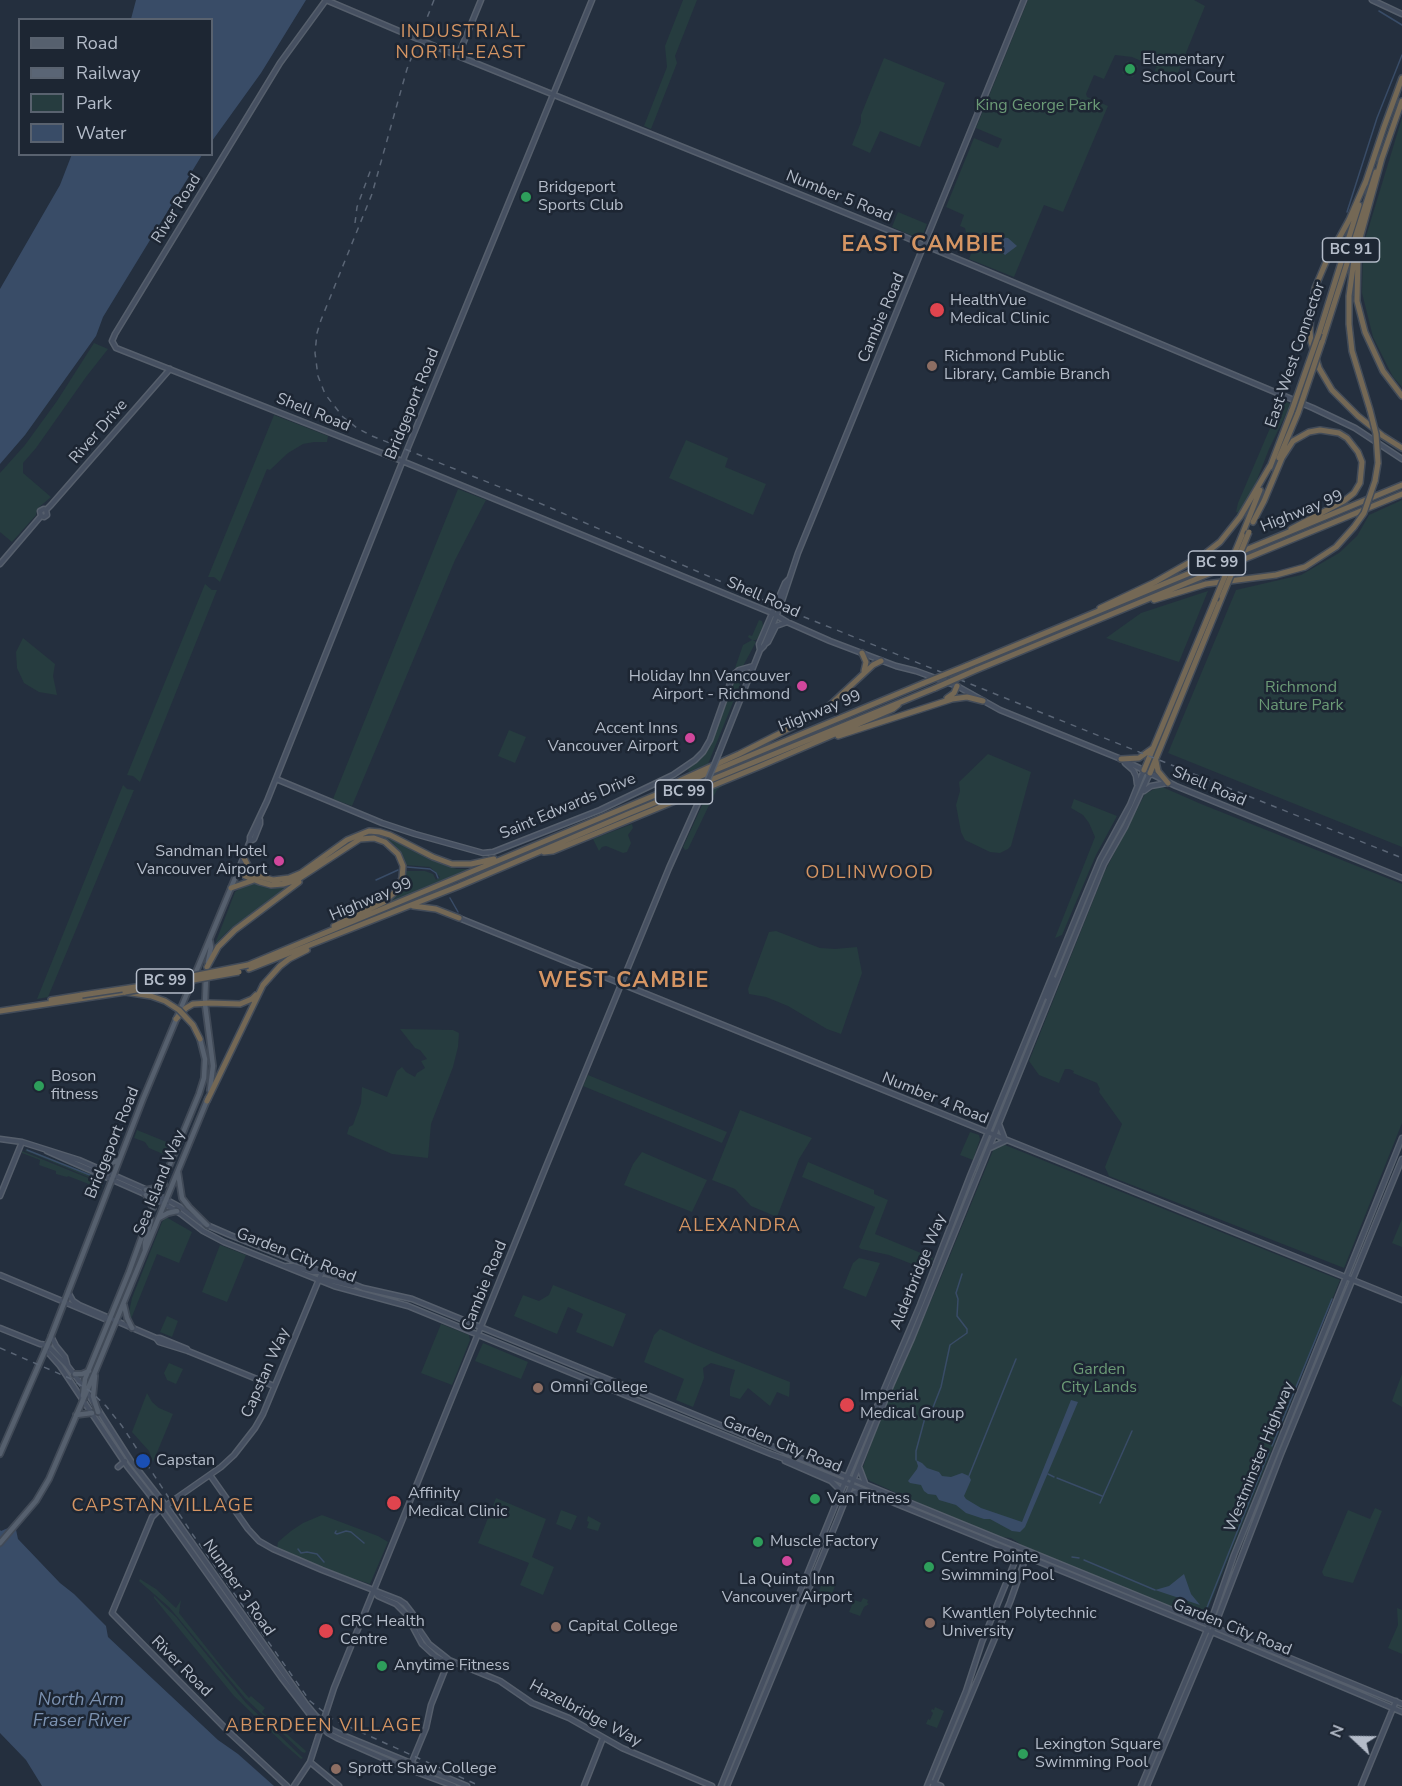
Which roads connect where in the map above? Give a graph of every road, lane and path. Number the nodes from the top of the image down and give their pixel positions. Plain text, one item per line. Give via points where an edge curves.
1 (326, 0) edge
2 (481, 0) edge
3 (592, 0) edge
4 (1024, 0) edge
5 (1372, 0) edge
6 (1402, 14) edge
7 (459, 56) junction
8 (1402, 78) edge
9 (554, 94) junction
10 (1402, 101) edge
11 (1382, 158) junction
12 (1366, 181) junction
13 (1360, 236) junction
14 (925, 245) junction
15 (112, 343) joint
16 (170, 369) junction
17 (1402, 396) edge
18 (1295, 412) junction
19 (1402, 448) edge
20 (1402, 459) edge
21 (402, 461) junction
22 (1270, 466) junction
23 (1402, 485) edge
24 (1402, 494) edge
25 (1253, 522) junction
26 (1255, 546) junction
27 (0, 564) edge
28 (774, 614) junction
29 (787, 622) junction
30 (1085, 625) junction
31 (1031, 639) junction
32 (764, 646) junction
33 (760, 650) junction
34 (862, 653) junction
35 (881, 661) junction
36 (753, 666) junction
37 (733, 675) junction
38 (748, 678) junction
39 (858, 680) junction
40 (957, 686) junction
41 (905, 700) junction
42 (983, 701) junction
43 (935, 703) junction
44 (822, 741) junction
45 (1154, 747) junction
46 (1121, 759) junction
47 (1156, 760) junction
48 (1147, 772) junction
49 (276, 779) junction
50 (1168, 783) junction
51 (1136, 791) junction
52 (1141, 793) junction
53 (624, 808) junction
54 (540, 852) junction
55 (513, 854) junction
56 (244, 858) junction
57 (314, 870) junction
58 (238, 871) junction
59 (253, 877) junction
60 (1402, 878) edge
61 (231, 888) junction
62 (411, 906) junction
63 (459, 918) joint
64 (210, 941) junction
65 (306, 941) junction
66 (321, 942) junction
67 (1064, 946) junction
68 (207, 967) junction
69 (248, 967) junction
70 (622, 984) junction
71 (260, 991) junction
72 (125, 992) junction
73 (205, 1003) junction
74 (1044, 1009) junction
75 (0, 1010) edge
76 (176, 1019) junction
77 (200, 1039) joint
78 (207, 1101) junction
79 (999, 1124) junction
80 (987, 1133) junction
81 (994, 1136) junction
82 (1402, 1138) edge
83 (0, 1139) edge
84 (1006, 1140) junction
85 (22, 1142) junction
86 (41, 1148) junction
87 (989, 1149) junction
88 (1402, 1159) edge
89 (119, 1160) junction
90 (100, 1168) junction
91 (178, 1170) junction
92 (112, 1177) junction
93 (164, 1184) junction
94 (146, 1192) junction
95 (0, 1196) edge
96 (158, 1198) junction
97 (165, 1202) junction
98 (153, 1208) junction
99 (177, 1211) junction
100 (159, 1218) junction
101 (207, 1225) junction
102 (145, 1252) junction
103 (286, 1266) junction
104 (322, 1272) junction
105 (0, 1275) edge
106 (1346, 1277) junction
107 (1352, 1279) junction
108 (319, 1280) junction
109 (363, 1288) junction
110 (68, 1292) junction
111 (1402, 1300) edge
112 (64, 1301) junction
113 (124, 1304) junction
114 (110, 1319) junction
115 (116, 1321) junction
116 (482, 1327) junction
117 (0, 1328) edge
118 (132, 1328) junction
119 (478, 1335) junction
120 (51, 1336) junction
121 (46, 1347) junction
122 (67, 1365) junction
123 (89, 1371) junction
124 (95, 1372) junction
125 (75, 1374) junction
126 (274, 1386) junction
127 (85, 1389) junction
128 (83, 1399) junction
129 (98, 1412) junction
130 (92, 1413) junction
131 (76, 1415) junction
132 (1275, 1451) junction
133 (0, 1454) edge
134 (1281, 1454) junction
135 (778, 1457) junction
136 (124, 1461) junction
137 (131, 1461) junction
138 (127, 1466) junction
139 (859, 1467) junction
140 (210, 1475) junction
141 (848, 1476) junction
142 (854, 1479) junction
143 (845, 1483) junction
144 (865, 1484) junction
145 (851, 1486) junction
146 (862, 1490) junction
147 (841, 1491) junction
148 (844, 1501) junction
149 (166, 1506) junction
150 (161, 1509) junction
151 (0, 1543) edge
152 (1024, 1550) junction
153 (1018, 1554) junction
154 (1026, 1558) junction
155 (219, 1586) junction
156 (374, 1591) junction
157 (112, 1613) joint
158 (1211, 1626) junction
159 (1209, 1631) junction
160 (449, 1660) junction
161 (1396, 1701) junction
162 (1402, 1704) edge
163 (1393, 1708) junction
164 (1402, 1712) edge
165 (322, 1725) junction
166 (603, 1738) junction
167 (313, 1763) junction
168 (411, 1764) junction
169 (409, 1769) junction
170 (929, 1781) junction
171 (934, 1785) edge
172 (287, 1786) edge
173 (294, 1786) edge
174 (339, 1786) edge
175 (454, 1786) edge
176 (467, 1786) edge
177 (584, 1786) edge
178 (712, 1786) edge
179 (721, 1786) edge
180 (727, 1786) edge
181 (927, 1786) edge
182 (941, 1786) edge
183 (1141, 1786) edge
184 (1147, 1786) edge
185 (1361, 1786) edge

1 - 7 main road, Number 5 Road
1 - 15 main road, River Road via 280,63
2 - 7 main road
3 - 9 main road, Bridgeport Road
4 - 14 main road, Cambie Road
5 - 6 main road
7 - 9 main road, Number 5 Road
8 - 12 highway, East-West Connector / BC 91
9 - 14 main road, Number 5 Road
9 - 21 main road, Bridgeport Road
10 - 11 highway, East-West Connector / BC 91
11 - 13 highway
11 - 18 highway, East-West Connector / BC 91, bridge
12 - 18 highway, East-West Connector / BC 91, bridge
12 - 19 highway via 1315,288 1311,342 1332,390 1358,416
13 - 17 highway via 1357,301 1365,332 1383,371
13 - 30 highway, bridge via 1350,278 1349,324 1356,366 1376,434 1378,463 1364,513 1336,547 1305,567 1194,587
14 - 20 main road, Number 5 Road via 1324,412
14 - 28 main road, Cambie Road
15 - 16 main road, Shell Road via 118,349
16 - 21 main road, Shell Road
16 - 27 main road, River Drive via 46,510 47,515 41,516
18 - 22 highway, East-West Connector / BC 91
18 - 25 highway, East-West Connector / BC 91
21 - 28 main road, Shell Road
21 - 49 main road, Bridgeport Road
22 - 31 highway via 1240,517 1206,553 1155,582
22 - 45 highway, East-West Connector / BC 91, bridge
23 - 26 highway, Highway 99 / BC 99
24 - 30 highway, Highway 99 / BC 99
25 - 26 highway via 1293,441 1320,430 1339,433 1354,444 1362,462 1360,483 1354,493
25 - 47 highway, East-West Connector / BC 91, bridge
26 - 31 highway, Highway 99 / BC 99
28 - 29 main road, Shell Road
28 - 32 main road, Cambie Road
28 - 33 main road, Cambie Road via 759,644
29 - 32 main road via 776,626
29 - 34 main road, Shell Road
30 - 41 highway, Highway 99 / BC 99, bridge
31 - 53 highway, Highway 99 / BC 99, bridge
32 - 33 main road, Cambie Road
33 - 36 main road, Cambie Road
34 - 35 main road, Shell Road
34 - 39 highway via 866,666
35 - 39 highway
35 - 40 main road, Shell Road
36 - 37 main road
36 - 38 main road, Cambie Road
37 - 38 main road
37 - 49 main road, Saint Edwards Drive via 710,740 695,760 673,775 600,810 493,852 483,853 404,830
38 - 70 main road, Cambie Road, bridge
39 - 53 highway via 812,717
40 - 42 main road, Shell Road
40 - 43 highway via 950,697
41 - 44 highway
41 - 54 highway, Highway 99 / BC 99
42 - 43 highway via 967,697
42 - 46 main road, Shell Road
43 - 44 highway
44 - 54 highway via 553,851
45 - 46 highway via 1141,758
45 - 48 highway, BC 91
46 - 48 main road, Shell Road
46 - 51 main road via 1136,776
47 - 48 highway, BC 91
47 - 50 highway via 1158,771
48 - 50 main road, Shell Road
48 - 51 main road, Alderbridge Way
48 - 52 main road, Alderbridge Way
49 - 56 main road, Bridgeport Road
50 - 52 main road via 1151,786
50 - 60 main road, Shell Road
51 - 67 main road, Alderbridge Way via 1100,860
52 - 74 main road, Alderbridge Way via 1104,864
53 - 55 highway, Highway 99 / BC 99
54 - 62 highway, Highway 99 / BC 99
55 - 59 highway via 453,864 386,833 369,831 289,878
55 - 65 highway, Highway 99 / BC 99
56 - 58 main road, Bridgeport Road
56 - 59 highway
57 - 59 highway via 283,884 271,885
57 - 65 highway via 355,842 369,838 381,840 394,849 403,872 400,885 389,899
57 - 68 highway via 235,930 218,947
58 - 59 highway
58 - 61 main road, Bridgeport Road
59 - 61 highway
61 - 64 main road, Bridgeport Road
62 - 63 highway via 436,909
62 - 66 highway, Highway 99 / BC 99
63 - 70 main road, Number 4 Road
64 - 68 main road, Sea Island Way
64 - 76 main road, Bridgeport Road
65 - 69 highway, Highway 99 / BC 99
66 - 69 highway, Highway 99 / BC 99
66 - 71 highway via 280,966
67 - 74 main road
67 - 80 main road, Alderbridge Way
68 - 73 main road, Sea Island Way
69 - 72 highway, BC 99, bridge via 225,975
69 - 75 highway, BC 99, bridge
70 - 80 main road, Number 4 Road
70 - 116 main road, Cambie Road
71 - 73 highway via 240,1004
71 - 78 highway
72 - 75 highway, BC 99, bridge
72 - 77 highway, bridge via 151,996 175,1007 189,1020
73 - 76 highway via 193,1004
73 - 78 main road, Sea Island Way via 213,1066
74 - 79 main road, Alderbridge Way
76 - 89 main road, Bridgeport Road
77 - 93 main road, Sea Island Way via 205,1059 202,1086
78 - 91 main road, Sea Island Way
79 - 81 main road, Alderbridge Way
79 - 84 main road
80 - 81 main road, Number 4 Road
80 - 141 main road, Alderbridge Way
81 - 84 main road, Number 4 Road
81 - 87 main road, Alderbridge Way
82 - 106 main road, Westminster Highway
83 - 85 main road
84 - 87 main road
84 - 106 main road, Number 4 Road
85 - 86 main road
85 - 95 main road
86 - 90 main road
86 - 92 main road
87 - 139 main road, Alderbridge Way
88 - 107 main road, Westminster Highway
89 - 90 main road
89 - 92 main road, Bridgeport Road
90 - 92 main road
91 - 97 main road, Sea Island Way
91 - 101 main road via 183,1198
92 - 94 main road, Garden City Road
92 - 110 main road, Bridgeport Road
93 - 94 main road
93 - 96 main road, Sea Island Way
94 - 96 main road, Garden City Road
94 - 98 main road
96 - 97 main road, Garden City Road
96 - 98 main road, Sea Island Way
96 - 102 main road
97 - 99 main road, Garden City Road
97 - 100 main road, Sea Island Way
97 - 101 main road, Garden City Road
98 - 114 main road, Sea Island Way
99 - 100 main road
99 - 103 main road, Garden City Road via 211,1236
100 - 102 main road, Sea Island Way
101 - 104 main road, Garden City Road
102 - 113 main road, Sea Island Way
103 - 104 main road
103 - 108 main road, Garden City Road
104 - 108 main road, Capstan Way
104 - 109 main road, Garden City Road
105 - 112 main road
106 - 107 main road, Number 4 Road
106 - 132 main road, Westminster Highway
107 - 111 main road, Number 4 Road
107 - 134 main road, Westminster Highway
108 - 109 main road
108 - 119 main road, Garden City Road via 408,1305
108 - 126 main road, Capstan Way
109 - 116 main road, Garden City Road via 412,1299
110 - 112 main road, Bridgeport Road
110 - 114 main road via 75,1303
112 - 114 main road
112 - 120 main road, Bridgeport Road
113 - 115 main road, Sea Island Way
113 - 118 main road
114 - 115 main road
114 - 123 main road, Sea Island Way
115 - 118 main road
115 - 124 main road, Sea Island Way
116 - 119 main road, Cambie Road
116 - 141 main road, Garden City Road
117 - 121 main road, Number 3 Road
118 - 126 main road
119 - 135 main road, Garden City Road
119 - 156 main road, Cambie Road
120 - 121 main road, Bridgeport Road
120 - 122 main road
121 - 122 main road, Number 3 Road
121 - 128 main road, Number 3 Road
121 - 133 main road, Bridgeport Road
122 - 125 main road, Number 3 Road
123 - 125 main road
123 - 127 main road, Sea Island Way
124 - 127 main road, Sea Island Way
124 - 129 main road via 93,1396
125 - 127 main road, Number 3 Road
126 - 140 main road, Capstan Way via 249,1437
127 - 128 main road, Sea Island Way
127 - 129 main road, Number 3 Road
128 - 130 main road, Number 3 Road
128 - 131 main road, Sea Island Way
129 - 137 main road, Number 3 Road
130 - 131 main road
130 - 136 main road, Number 3 Road
131 - 151 main road, Sea Island Way via 36,1501
132 - 134 main road
132 - 158 main road, Westminster Highway via 1233,1555
134 - 158 main road, Westminster Highway
135 - 143 main road, Garden City Road
135 - 147 main road via 831,1481
136 - 137 main road
136 - 138 main road, Number 3 Road
136 - 138 main road via 118,1467
137 - 149 main road, Number 3 Road
138 - 150 main road, Number 3 Road
139 - 142 main road, Alderbridge Way
139 - 144 main road
140 - 149 main road, Capstan Way
140 - 156 main road, Hazelbridge Way via 248,1529 267,1546
141 - 142 main road, Garden City Road
141 - 143 main road, Alderbridge Way
142 - 144 main road, Garden City Road
142 - 145 main road, Alderbridge Way
143 - 145 main road, Garden City Road
143 - 147 main road, Alderbridge Way
144 - 152 main road, Garden City Road
145 - 146 main road, Garden City Road
145 - 148 main road, Alderbridge Way
146 - 148 main road
146 - 153 main road, Garden City Road
147 - 179 main road, Alderbridge Way
148 - 180 main road, Alderbridge Way
149 - 150 main road, Capstan Way
149 - 155 main road, Number 3 Road
150 - 155 main road, Number 3 Road
150 - 157 main road, Capstan Way via 149,1522
152 - 153 main road
152 - 154 main road
152 - 158 main road, Garden City Road
153 - 154 main road, Garden City Road
153 - 170 main road
154 - 159 main road, Garden City Road
154 - 171 main road
155 - 165 main road, Number 3 Road
156 - 160 main road, Hazelbridge Way via 406,1614 429,1651
156 - 165 main road, Cambie Road
157 - 172 main road, River Road
158 - 159 main road, Westminster Highway
158 - 161 main road, Garden City Road
159 - 163 main road, Garden City Road
159 - 183 main road, Westminster Highway
159 - 184 main road, Westminster Highway
160 - 166 main road, Hazelbridge Way via 500,1681 532,1703
160 - 168 main road
161 - 162 main road, Garden City Road
161 - 163 main road
163 - 164 main road, Garden City Road
163 - 185 main road
165 - 167 main road, Cambie Road
165 - 168 main road, Number 3 Road
165 - 169 main road, Number 3 Road via 341,1740
166 - 177 main road
166 - 178 main road, Hazelbridge Way
167 - 173 main road, Cambie Road
167 - 174 main road
168 - 169 main road
168 - 176 main road, Number 3 Road
169 - 175 main road, Number 3 Road
170 - 171 main road
170 - 181 main road
171 - 182 main road

